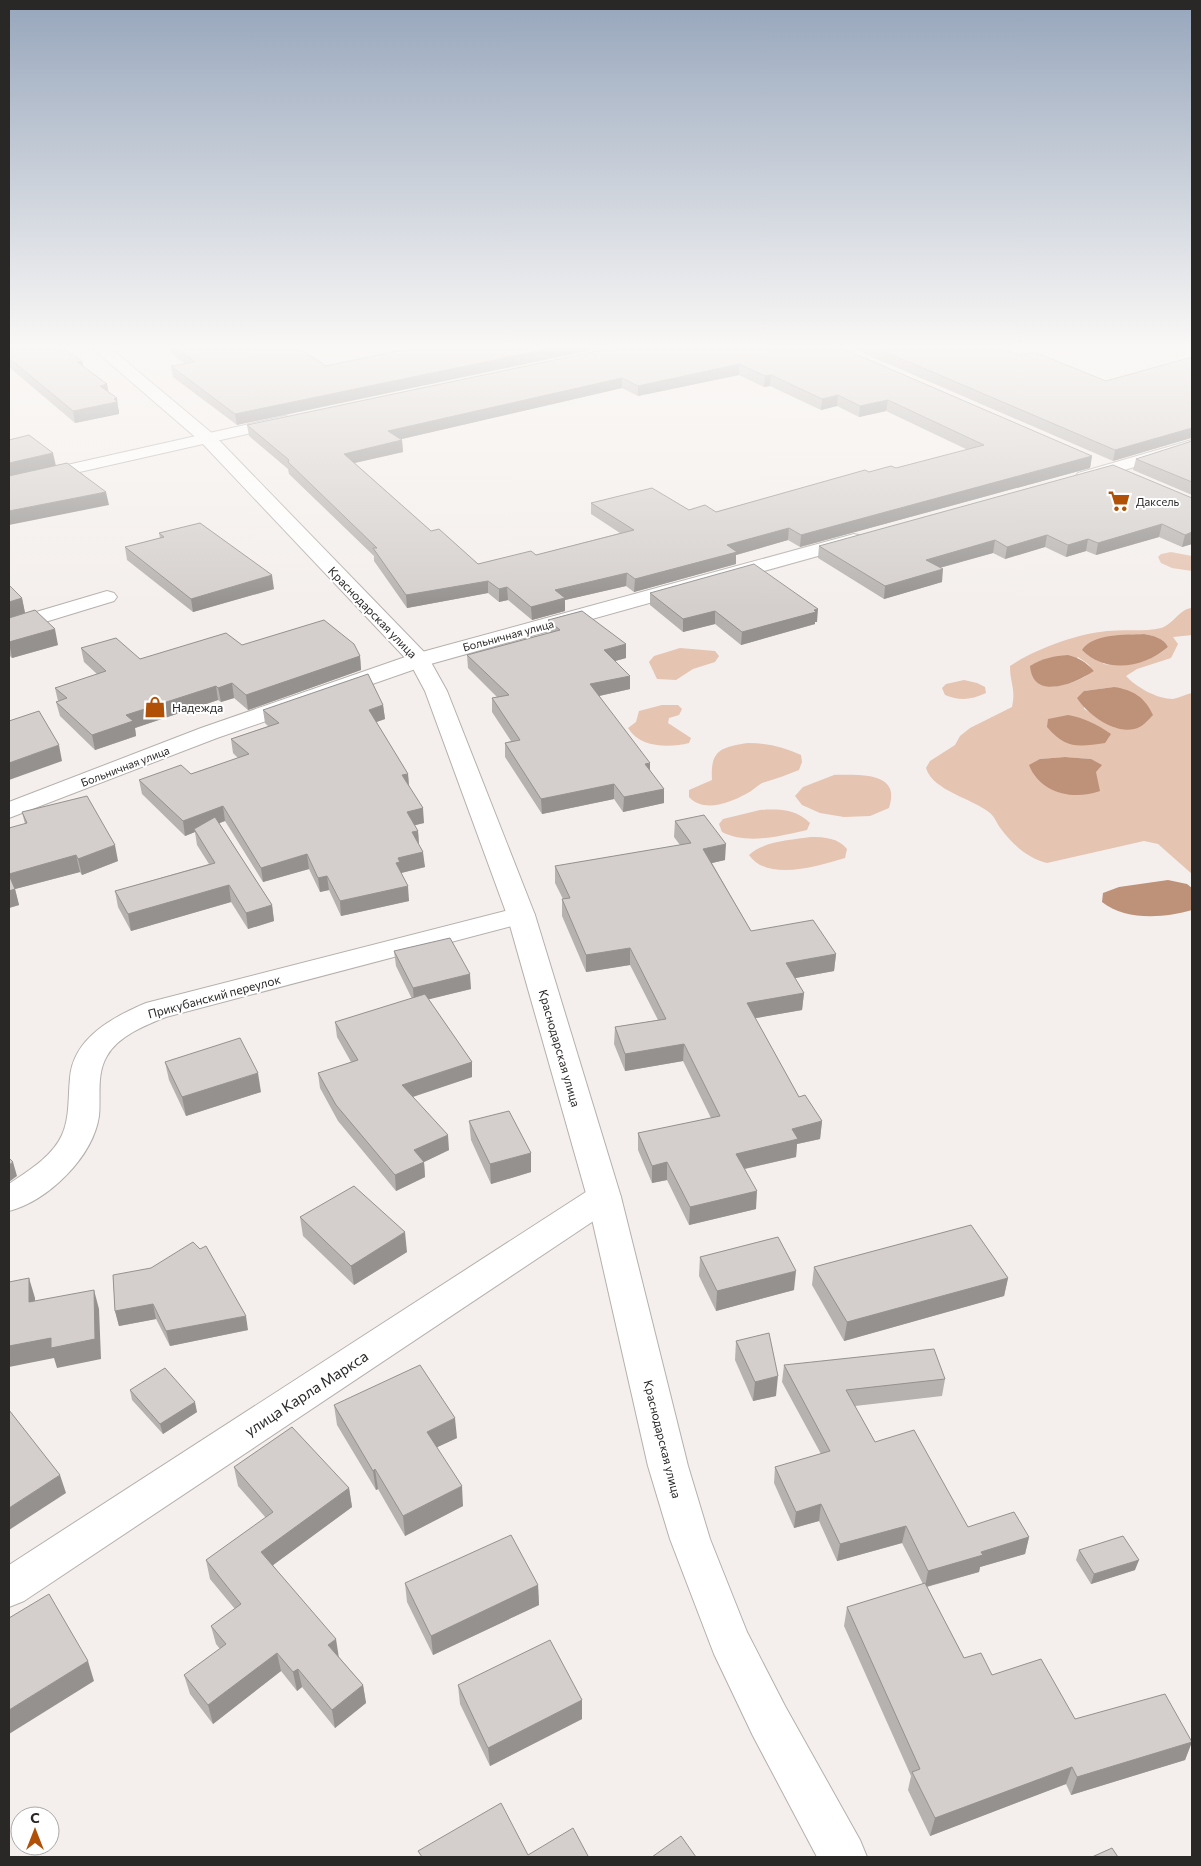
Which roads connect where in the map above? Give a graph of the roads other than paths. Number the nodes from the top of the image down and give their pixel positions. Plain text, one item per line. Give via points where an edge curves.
1 (201, 434) edge
2 (224, 434) edge
3 (206, 438) junction
4 (1192, 445) edge
5 (1086, 458) edge
6 (1122, 473) junction
7 (1065, 482) edge
8 (9, 484) edge
9 (872, 535) edge
10 (106, 598) dead end
11 (9, 627) edge
12 (419, 660) junction
13 (9, 811) edge
14 (521, 916) junction
15 (604, 1197) junction
16 (9, 1199) edge
17 (9, 1588) edge
18 (843, 1857) edge

1 - 3 street, Краснодарская улица
2 - 3 street
3 - 8 street
3 - 12 street, Краснодарская улица
4 - 6 street
5 - 6 street
6 - 7 street
9 - 12 street, Больничная улица
10 - 11 street
12 - 13 street, Больничная улица via 209,733
12 - 14 street, Краснодарская улица via 439,700
14 - 15 street, Краснодарская улица
14 - 16 street, Прикубанский переулок via 156,1010 123,1026 106,1038 87,1066 82,1120 67,1154 55,1167
15 - 17 street, улица Карла Маркса
15 - 18 street, Краснодарская улица via 668,1466 708,1590 769,1721

